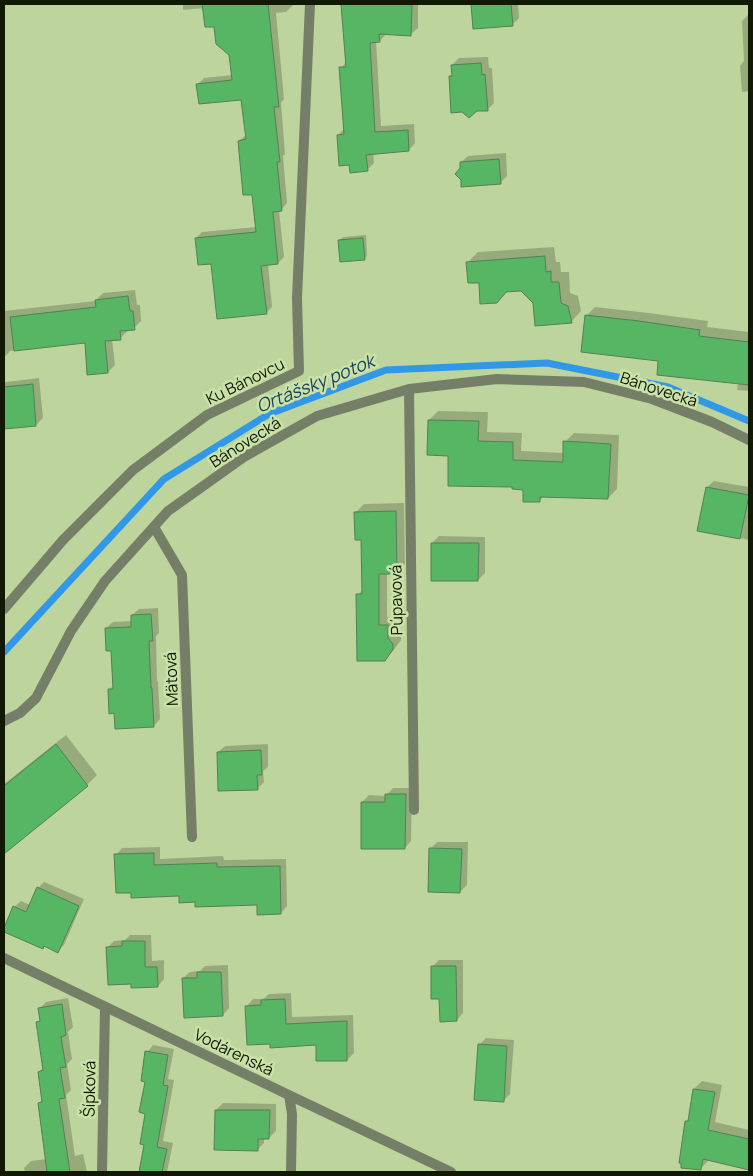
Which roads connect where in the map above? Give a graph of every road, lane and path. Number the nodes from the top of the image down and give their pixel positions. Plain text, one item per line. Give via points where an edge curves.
1 (310, 4) edge
2 (409, 389) junction
3 (749, 440) edge
4 (154, 527) junction
5 (4, 609) edge
6 (4, 721) edge
7 (414, 810) dead end
8 (192, 837) dead end
9 (4, 958) edge
10 (105, 1006) junction
11 (289, 1095) junction
12 (102, 1172) edge
13 (291, 1172) edge
14 (451, 1172) edge

1 - 5 street, Ku Bánovcu via 297,298 299,371 207,415 133,470 63,540
2 - 3 street, Bánovecká via 498,379 584,382 652,399
2 - 4 street, Bánovecká via 317,416 244,457 168,511
2 - 7 street, Púpavová
4 - 6 street, Bánovecká via 105,581 71,631 36,698 20,713
4 - 8 street, Mätová via 182,574
9 - 10 street, Vodárenská
10 - 11 street, Vodárenská
10 - 12 street, Šípková
11 - 13 street via 292,1114
11 - 14 street, Vodárenská

